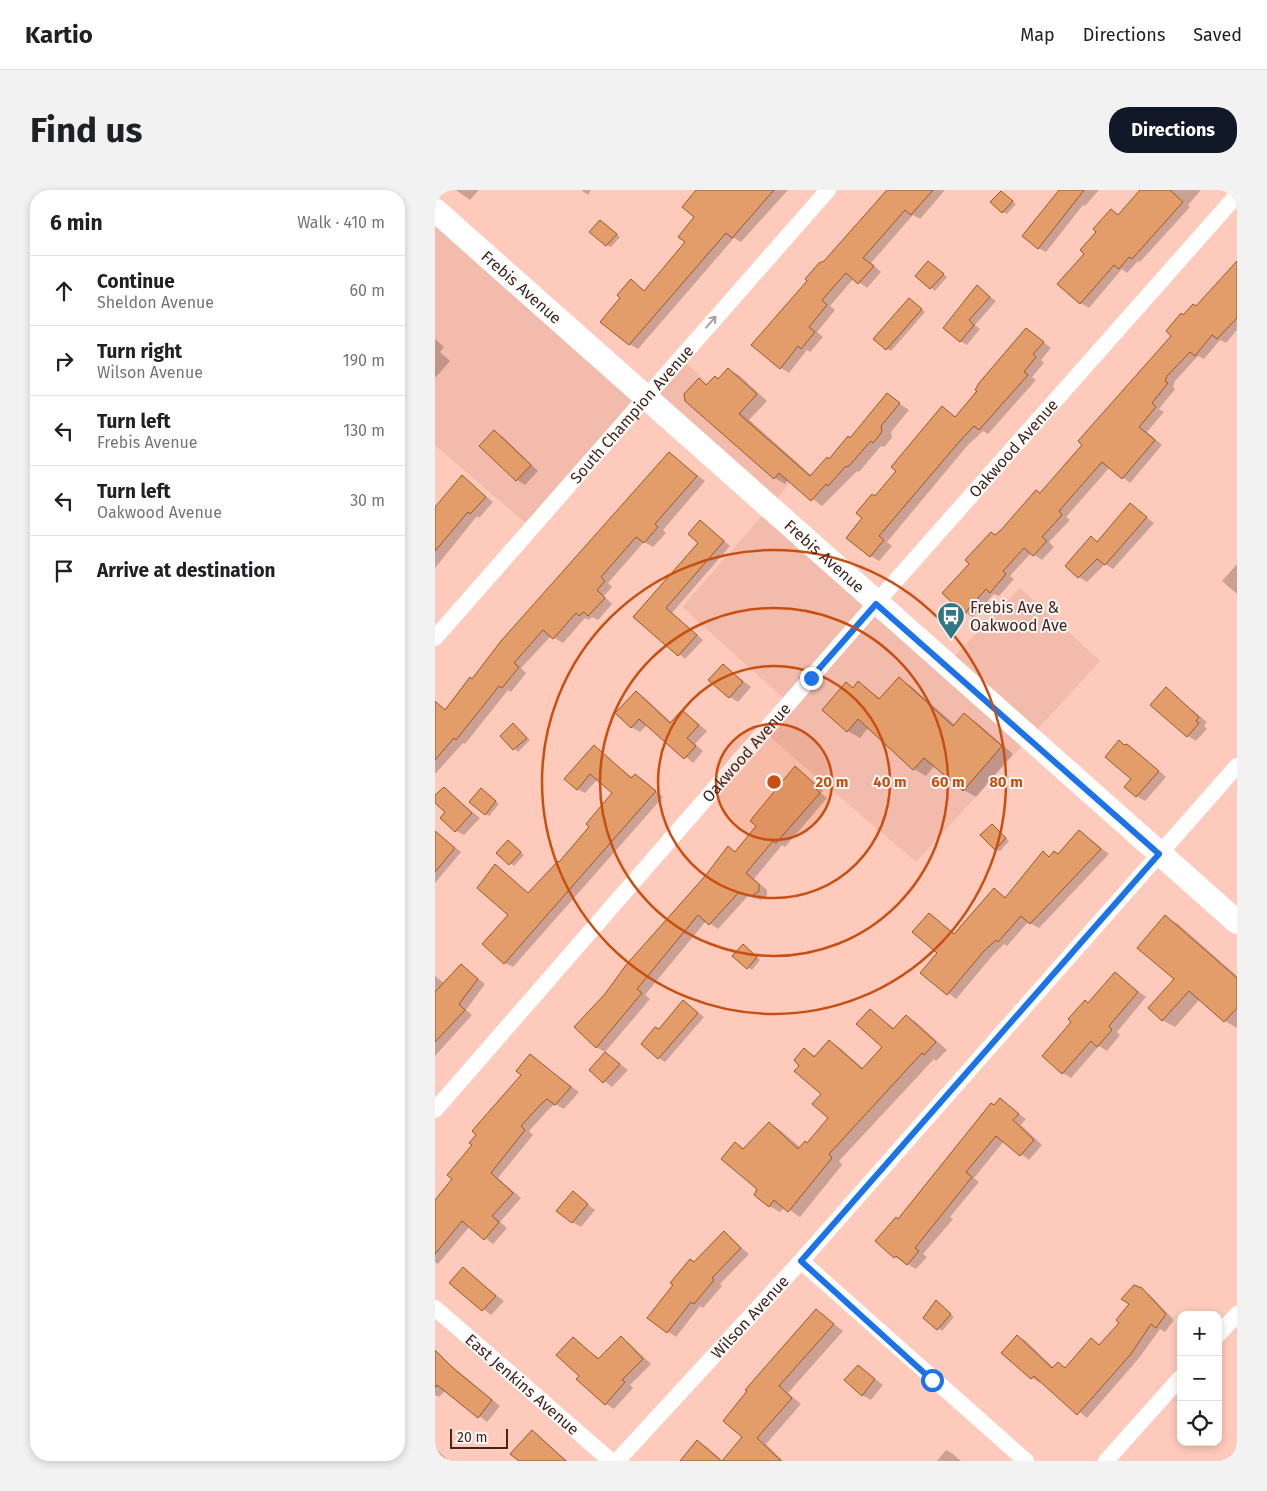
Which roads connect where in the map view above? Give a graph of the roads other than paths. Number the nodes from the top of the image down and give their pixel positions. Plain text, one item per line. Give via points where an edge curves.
1 (828, 190) edge
2 (1237, 195) edge
3 (435, 210) edge
4 (645, 398) junction
5 (876, 604) junction
6 (435, 638) edge
7 (1237, 766) edge
8 (1159, 854) junction
9 (1237, 922) edge
10 (435, 1110) edge
11 (801, 1261) junction
12 (435, 1308) edge
13 (1237, 1314) edge
14 (1222, 1331) edge
15 (1177, 1381) edge
16 (611, 1461) edge
17 (617, 1461) edge
18 (1026, 1461) edge
19 (1106, 1461) edge

4 -> 1 street, South Champion Avenue
2 - 5 street, Oakwood Avenue
3 - 4 main road, Frebis Avenue
4 - 5 main road, Frebis Avenue
4 - 6 street, South Champion Avenue
5 - 8 main road, Frebis Avenue
5 - 10 street, Oakwood Avenue
7 - 8 street, Wilson Avenue
8 - 9 main road, Frebis Avenue
8 - 11 street, Wilson Avenue
11 - 17 street, Wilson Avenue
11 - 18 street
12 - 16 street, East Jenkins Avenue
13 - 14 street
15 - 19 street

